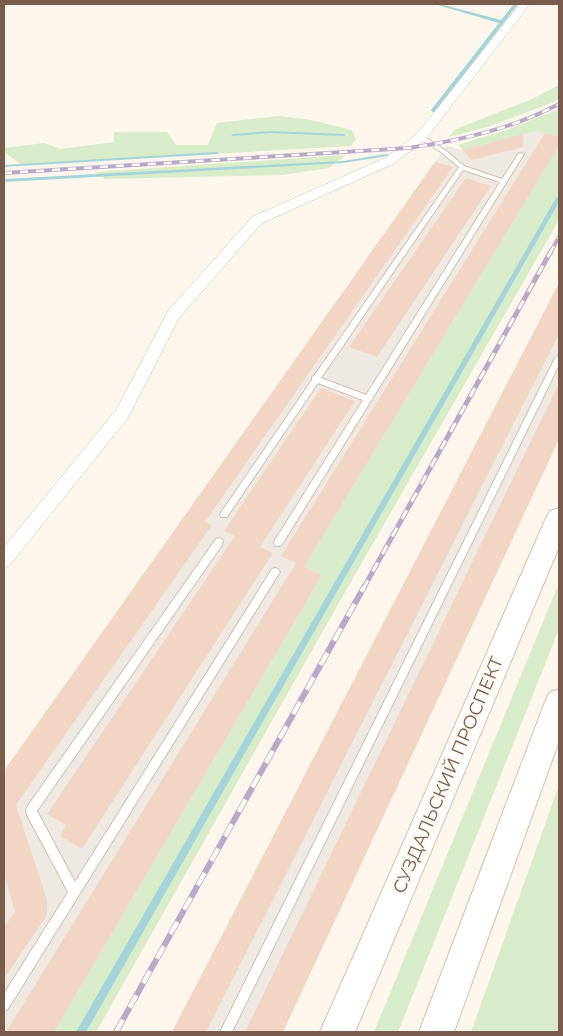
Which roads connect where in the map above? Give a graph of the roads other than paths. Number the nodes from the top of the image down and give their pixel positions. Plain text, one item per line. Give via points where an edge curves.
1 (525, 4) edge
2 (421, 137) junction
3 (521, 154) dead end
4 (462, 168) junction
5 (503, 181) junction
6 (559, 358) edge
7 (316, 379) junction
8 (368, 399) junction
9 (224, 514) dead end
10 (559, 518) edge
11 (219, 542) dead end
12 (278, 543) dead end
13 (4, 560) edge
14 (275, 572) dead end
15 (559, 702) edge
16 (74, 892) junction
17 (4, 1005) edge
18 (226, 1032) edge
19 (337, 1032) edge
20 (436, 1032) edge

1 - 2 street
2 - 4 lane
2 - 13 street via 389,161 257,220 173,315 122,414
3 - 5 lane
4 - 5 lane
4 - 7 lane
5 - 8 lane
6 - 18 lane
7 - 8 lane
7 - 9 lane
8 - 12 lane
10 - 19 main road, СУЗДАЛЬСКИЙ ПРОСПЕКТ
11 - 16 lane via 31,811
14 - 16 lane
15 - 20 main road
16 - 17 lane

